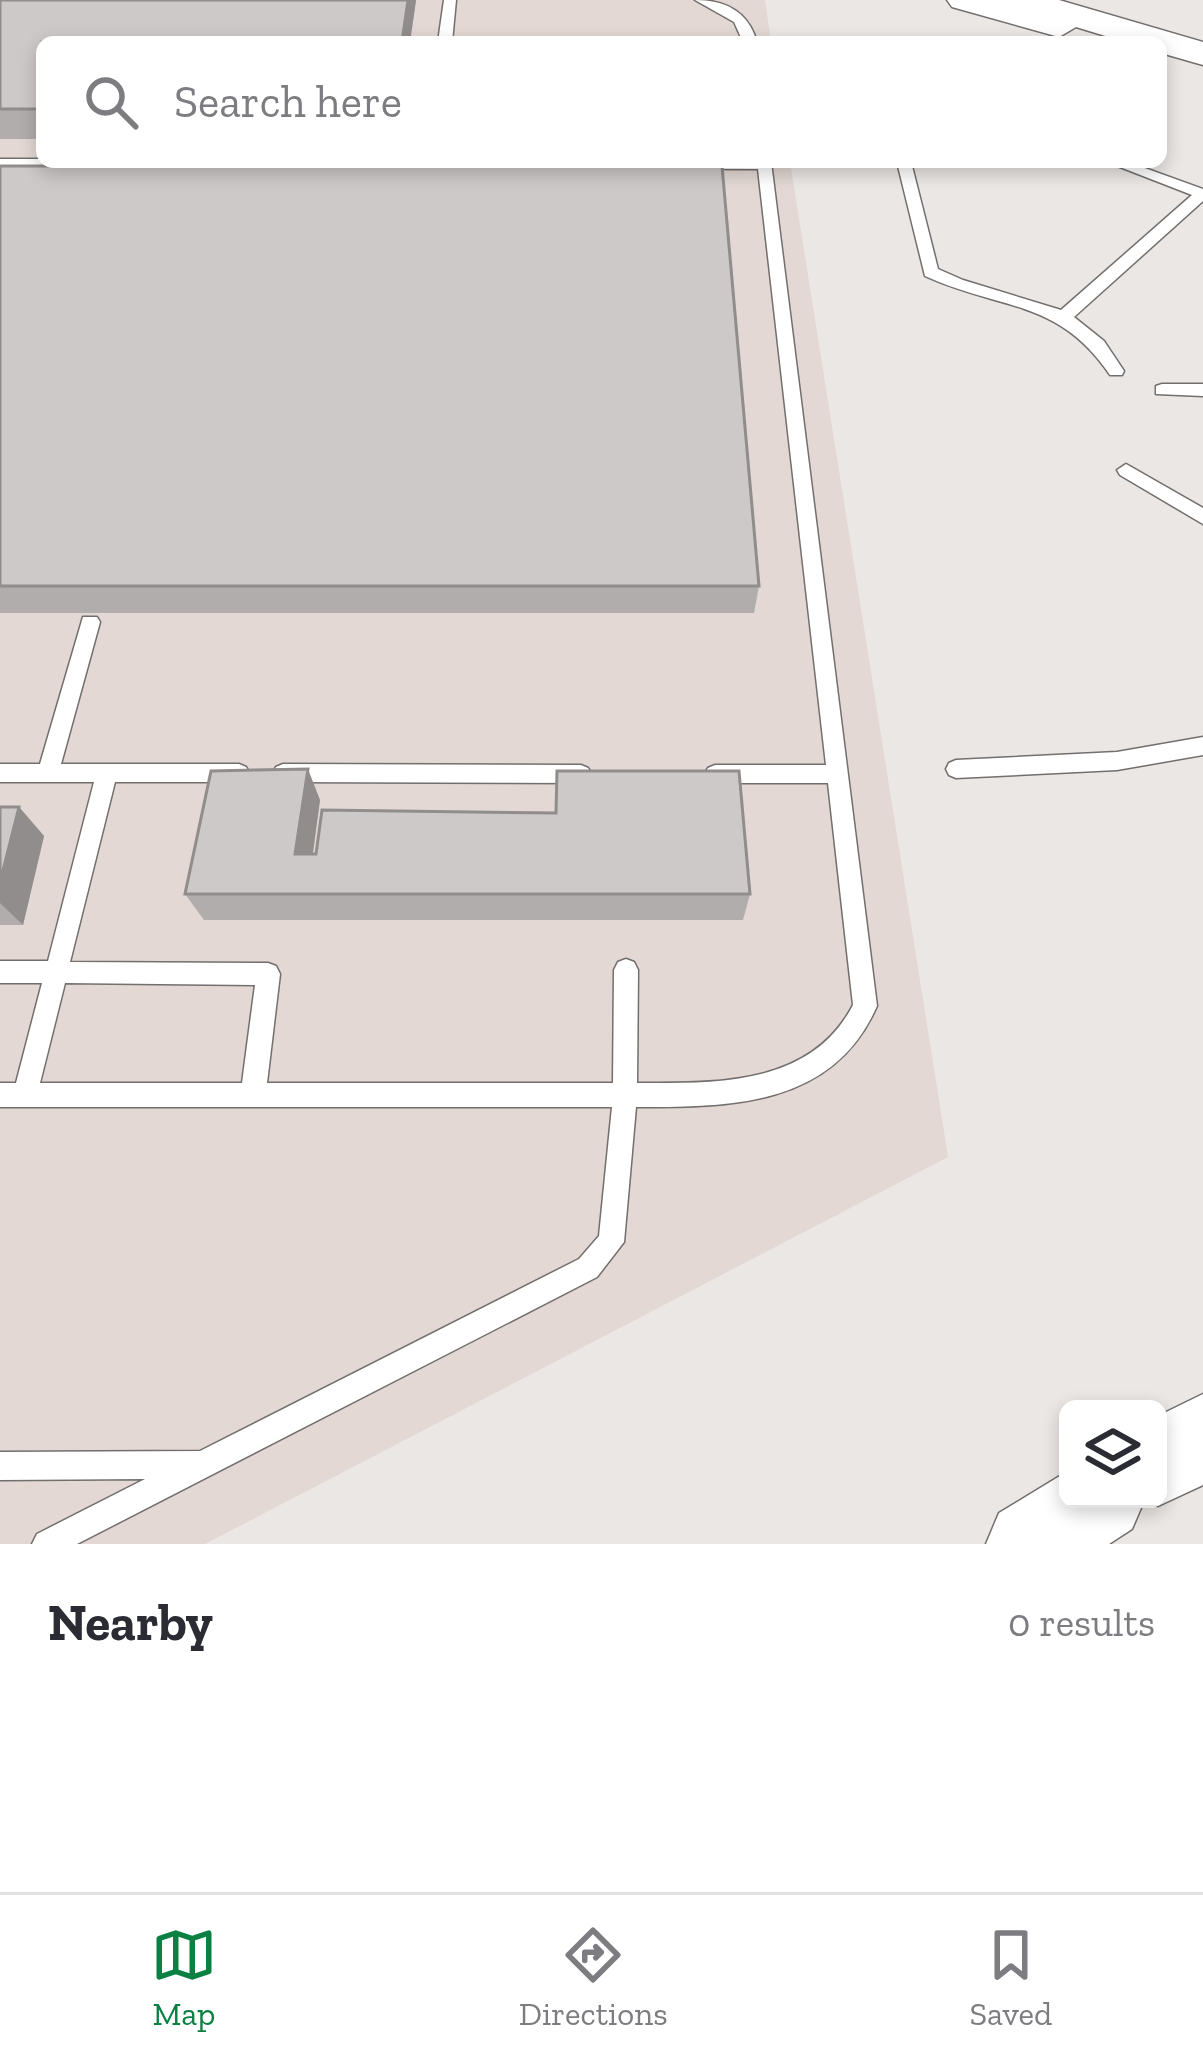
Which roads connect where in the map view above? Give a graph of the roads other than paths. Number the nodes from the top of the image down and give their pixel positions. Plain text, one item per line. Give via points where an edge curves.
1 (451, 0) edge
2 (701, 0) edge
3 (964, 0) edge
4 (1022, 0) edge
5 (446, 36) edge
6 (748, 36) edge
7 (1093, 36) edge
8 (1143, 36) edge
9 (1167, 43) edge
10 (1203, 54) edge
11 (1167, 59) edge
12 (1203, 72) edge
13 (0, 163) edge
14 (36, 163) edge
15 (765, 168) edge
16 (906, 168) edge
17 (1131, 168) edge
18 (1203, 194) edge
19 (1064, 316) junction
20 (1116, 371) dead end
21 (1162, 390) dead end
22 (1203, 390) edge
23 (1126, 470) dead end
24 (1203, 517) edge
25 (90, 622) dead end
26 (1203, 746) edge
27 (956, 769) dead end
28 (0, 773) edge
29 (48, 773) junction
30 (107, 773) junction
31 (602, 774) edge
32 (696, 774) edge
33 (838, 774) junction
34 (626, 970) dead end
35 (0, 973) edge
36 (56, 973) junction
37 (625, 1094) junction
38 (253, 1095) junction
39 (0, 1096) edge
40 (25, 1096) junction
41 (1203, 1436) edge
42 (1167, 1458) edge
43 (203, 1464) junction
44 (0, 1466) edge
45 (1088, 1508) edge
46 (47, 1544) edge
47 (1030, 1544) edge

1 - 5 lane
2 - 6 lane via 743,22
3 - 7 street
4 - 8 street
9 - 10 street
11 - 12 street
13 - 14 lane
15 - 33 lane
16 - 19 lane via 932,272
17 - 18 lane
18 - 19 lane
19 - 20 lane via 1084,327
21 - 22 lane
23 - 24 lane
25 - 29 lane
26 - 27 lane via 1118,761
28 - 29 lane
29 - 30 lane
30 - 31 lane
30 - 36 lane
32 - 33 lane
33 - 37 lane via 866,1006 854,1034 818,1064 767,1085 719,1095
34 - 37 lane
35 - 36 lane
36 - 38 lane via 268,974
36 - 40 lane
37 - 38 lane
37 - 43 lane via 611,1242 589,1268
38 - 40 lane
39 - 40 lane
41 - 42 main road
43 - 44 lane
43 - 46 lane
45 - 47 main road

